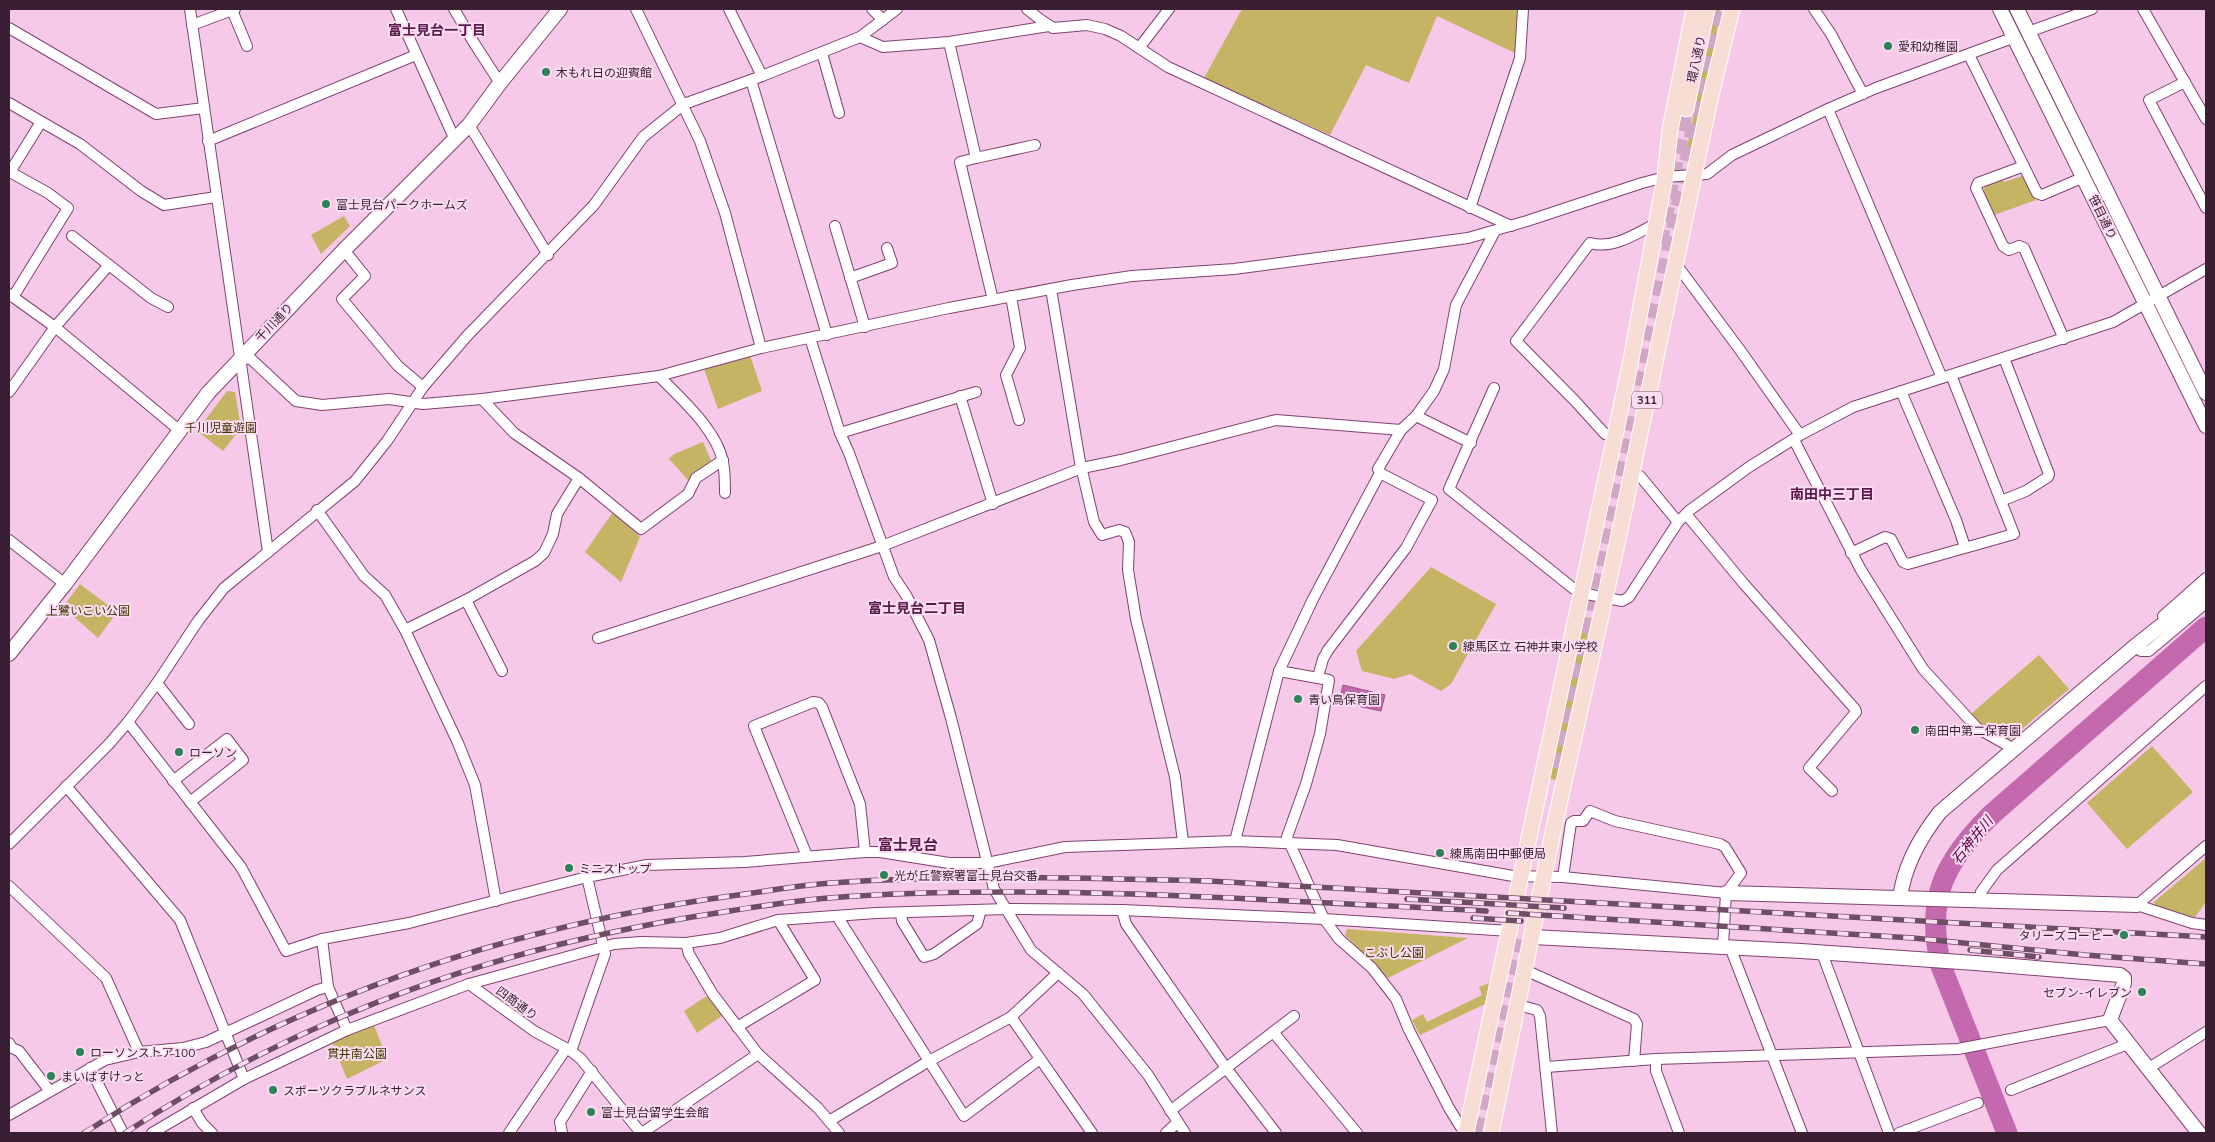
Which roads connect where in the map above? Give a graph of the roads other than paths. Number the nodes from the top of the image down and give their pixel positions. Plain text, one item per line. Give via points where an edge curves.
1 (190, 9) edge
2 (234, 9) edge
3 (396, 9) edge
4 (454, 9) edge
5 (560, 9) edge
6 (636, 9) edge
7 (729, 9) edge
8 (872, 9) edge
9 (898, 9) edge
10 (1027, 9) edge
11 (1169, 9) edge
12 (1523, 9) edge
13 (1694, 9) edge
14 (1707, 9) edge
15 (1724, 9) edge
16 (1732, 9) edge
17 (1814, 9) edge
18 (2000, 9) edge
19 (2017, 9) edge
20 (2092, 9) edge
21 (2142, 9) edge
22 (883, 20) junction
23 (192, 25) junction
24 (1049, 26) junction
25 (9, 28) edge
26 (2028, 32) junction
27 (860, 37) junction
28 (2014, 37) junction
29 (949, 42) junction
30 (247, 46) dead end
31 (1139, 48) junction
32 (822, 53) junction
33 (1969, 54) junction
34 (416, 55) junction
35 (1718, 70) junction
36 (762, 76) junction
37 (751, 80) junction
38 (2185, 82) junction
39 (500, 83) junction
40 (1863, 94) junction
41 (9, 103) edge
42 (684, 104) junction
43 (204, 108) junction
44 (1686, 109) tunnel mouth
45 (1828, 109) junction
46 (839, 113) dead end
47 (2206, 119) edge
48 (41, 122) junction
49 (469, 125) junction
50 (455, 140) junction
51 (208, 141) junction
52 (1035, 145) dead end
53 (976, 158) junction
54 (2024, 166) junction
55 (1695, 176) junction
56 (1665, 177) junction
57 (2084, 177) junction
58 (216, 197) junction
59 (1470, 208) junction
60 (2206, 208) edge
61 (1657, 223) junction
62 (835, 226) dead end
63 (1511, 226) junction
64 (1495, 231) junction
65 (72, 236) dead end
66 (887, 248) dead end
67 (344, 250) junction
68 (548, 255) junction
69 (1676, 264) junction
70 (109, 265) junction
71 (2206, 269) edge
72 (850, 278) junction
73 (1051, 289) junction
74 (11, 296) edge
75 (1011, 296) junction
76 (2158, 297) junction
77 (994, 300) junction
78 (2146, 304) junction
79 (168, 307) dead end
80 (865, 327) junction
81 (55, 328) junction
82 (827, 334) junction
83 (810, 338) junction
84 (2064, 339) junction
85 (761, 348) junction
86 (240, 358) junction
87 (2004, 358) junction
88 (659, 376) junction
89 (1947, 376) junction
90 (423, 387) junction
91 (1494, 388) dead end
92 (9, 390) edge
93 (1901, 391) junction
94 (976, 392) dead end
95 (2206, 393) edge
96 (960, 396) junction
97 (482, 399) junction
98 (411, 404) junction
99 (1416, 416) junction
100 (1019, 420) dead end
101 (2206, 426) edge
102 (179, 430) junction
103 (1402, 430) junction
104 (840, 432) junction
105 (1615, 436) junction
106 (1797, 437) junction
107 (1471, 443) junction
108 (723, 460) junction
109 (1082, 468) junction
110 (1380, 473) junction
111 (1631, 474) junction
112 (579, 478) junction
113 (725, 493) dead end
114 (2001, 501) junction
115 (993, 504) junction
116 (317, 510) junction
117 (1686, 514) junction
118 (1678, 522) junction
119 (9, 540) edge
120 (882, 546) junction
121 (1965, 547) junction
122 (268, 552) junction
123 (1852, 553) junction
124 (2206, 578) edge
125 (65, 584) junction
126 (2206, 590) edge
127 (1582, 594) junction
128 (1605, 598) junction
129 (466, 600) junction
130 (2206, 603) edge
131 (405, 630) junction
132 (598, 638) dead end
133 (2134, 647) junction
134 (9, 654) edge
135 (502, 671) dead end
136 (1279, 671) junction
137 (1318, 677) junction
138 (157, 683) junction
139 (2206, 686) edge
140 (128, 722) junction
141 (189, 724) dead end
142 (2014, 749) junction
143 (173, 781) junction
144 (66, 786) junction
145 (1832, 791) dead end
146 (190, 802) junction
147 (1234, 841) junction
148 (1183, 842) junction
149 (9, 844) edge
150 (1290, 844) junction
151 (2206, 846) edge
152 (865, 852) junction
153 (807, 856) junction
154 (987, 863) junction
155 (1521, 876) junction
156 (1545, 876) junction
157 (587, 877) junction
158 (1563, 877) junction
159 (9, 886) edge
160 (1726, 893) junction
161 (1900, 898) junction
162 (1980, 900) junction
163 (496, 901) junction
164 (2137, 905) junction
165 (1007, 909) junction
166 (981, 910) junction
167 (1122, 910) junction
168 (901, 913) junction
169 (837, 916) junction
170 (1324, 919) junction
171 (778, 920) junction
172 (2206, 924) edge
173 (1510, 931) junction
174 (1533, 937) junction
175 (322, 939) junction
176 (686, 943) junction
177 (1727, 947) junction
178 (605, 948) junction
179 (1822, 952) junction
180 (1526, 970) junction
181 (1058, 973) junction
182 (469, 984) junction
183 (328, 987) junction
184 (1518, 1005) junction
185 (1294, 1016) dead end
186 (1011, 1017) junction
187 (2110, 1020) junction
188 (737, 1026) junction
189 (347, 1030) junction
190 (1273, 1032) junction
191 (2206, 1032) edge
192 (227, 1034) junction
193 (9, 1043) edge
194 (2130, 1043) junction
195 (568, 1050) junction
196 (138, 1052) junction
197 (1859, 1053) junction
198 (758, 1054) junction
199 (1772, 1055) junction
200 (1040, 1059) junction
201 (1656, 1059) junction
202 (930, 1061) junction
203 (1634, 1061) junction
204 (1546, 1067) junction
205 (90, 1068) junction
206 (1226, 1068) junction
207 (2149, 1068) junction
208 (592, 1071) junction
209 (244, 1079) junction
210 (49, 1090) junction
211 (2010, 1090) dead end
212 (1978, 1104) dead end
213 (193, 1108) junction
214 (1170, 1110) junction
215 (9, 1115) edge
216 (829, 1121) junction
217 (1178, 1122) junction
218 (123, 1133) edge
219 (152, 1133) edge
220 (212, 1133) edge
221 (509, 1133) edge
222 (562, 1133) edge
223 (641, 1133) edge
224 (839, 1133) edge
225 (1092, 1133) edge
226 (1166, 1133) edge
227 (1186, 1133) edge
228 (1276, 1133) edge
229 (1357, 1133) edge
230 (1467, 1133) edge
231 (1491, 1133) edge
232 (1552, 1133) edge
233 (1679, 1133) edge
234 (1802, 1133) edge
235 (1889, 1133) edge
236 (1899, 1133) edge
237 (2199, 1133) edge

1 - 23 street
2 - 23 street
2 - 30 street
3 - 34 street
4 - 39 street
5 - 39 main road, 千川通り
6 - 42 street
7 - 36 street
8 - 22 street
9 - 22 street
10 - 24 street
11 - 31 street
12 - 59 street via 1520,58
13 - 56 main road via 1670,130
14 - 44 main road, 環八通り
15 - 35 main road, 311
16 - 35 main road, 311
17 - 40 street
18 - 28 main road, 笹目通り
19 - 26 main road, 笹目通り
20 - 26 street
21 - 38 street
22 - 27 street
23 - 43 street
24 - 29 street
24 - 31 street via 1096,26
25 - 43 street via 156,114
26 - 76 main road, 笹目通り
27 - 29 street via 883,48
27 - 32 street
28 - 33 street
28 - 57 main road, 笹目通り
29 - 53 street
31 - 59 street via 1168,67
32 - 36 street
32 - 46 street
33 - 40 street
33 - 54 street
34 - 50 street
34 - 51 street
35 - 55 main road, 311
36 - 37 street
37 - 42 street
37 - 82 street
38 - 47 street
38 - 60 street via 2149,100
39 - 49 main road, 千川通り
40 - 45 street
41 - 48 street
42 - 68 street via 642,137 594,205
42 - 85 street via 723,206
43 - 51 street
45 - 55 street via 1732,156 1707,174
45 - 89 street
48 - 58 street via 80,144 164,205
48 - 74 street via 10,172 68,208
49 - 50 main road, 千川通り
49 - 68 street
50 - 67 main road, 千川通り
51 - 58 street
52 - 53 street
53 - 77 street via 960,162
54 - 57 street via 2039,195
54 - 84 street via 1978,183 1976,188 2003,246 2009,250 2019,246 2024,248
55 - 56 street
55 - 69 main road, 311
56 - 61 main road
56 - 63 street
57 - 78 main road, 笹目通り
58 - 86 street
59 - 63 street
61 - 105 main road
61 - 105 street via 1621,241 1598,245 1590,243 1516,341 1605,434
62 - 72 street
63 - 64 street
64 - 73 street via 1468,238 1286,263 1132,276
64 - 99 street via 1456,305 1444,369 1434,391
65 - 70 street
66 - 72 street via 892,263
67 - 86 main road, 千川通り
67 - 90 street via 365,276 342,299 398,366
68 - 90 street
69 - 106 street via 1740,350
69 - 111 main road, 311
70 - 79 street via 151,298
70 - 81 street
71 - 76 street
72 - 80 street
73 - 75 street
73 - 109 street
74 - 81 street
75 - 77 street
75 - 100 street via 1020,348 1006,376
76 - 78 street
76 - 95 main road, 笹目通り
77 - 80 street
78 - 84 street via 2113,322
78 - 101 main road, 笹目通り
80 - 82 street
81 - 92 street
81 - 102 street
82 - 83 street
83 - 85 street
83 - 104 street
84 - 87 street
85 - 88 street
86 - 98 street via 251,359 296,401 304,404 389,399
86 - 102 main road, 千川通り
86 - 122 street
87 - 89 street
87 - 114 street via 2049,474 2026,491
88 - 97 street
88 - 108 street via 700,418
89 - 93 street
89 - 114 street
90 - 98 street
91 - 107 street
93 - 106 street via 1853,407
93 - 121 street
94 - 96 street
96 - 104 street
96 - 115 street
97 - 98 street
97 - 112 street via 514,432
98 - 116 street via 355,481
99 - 103 street
99 - 107 street
102 - 125 main road, 千川通り
103 - 109 street via 1276,420
103 - 110 street via 1378,469
104 - 120 street
105 - 127 main road
106 - 117 street via 1749,467
106 - 123 street
107 - 127 street via 1450,489
108 - 112 street via 696,478 688,494 641,529
108 - 113 street
109 - 115 street
109 - 148 street via 1094,522 1102,534 1119,530 1125,532 1129,542 1128,570 1134,612 1175,777
110 - 136 street via 1312,599
110 - 137 street via 1432,500 1406,548 1326,655
111 - 118 street via 1640,476
111 - 128 main road, 311
112 - 129 street via 557,514 553,534 544,552 535,561
114 - 121 street via 2014,534
115 - 120 street
116 - 122 street
116 - 131 street via 364,576 385,595
117 - 118 street
117 - 145 street via 1856,709 1809,768
118 - 128 street via 1628,597 1622,601
119 - 125 street
120 - 132 street
120 - 154 street via 894,577 929,640 952,718
121 - 123 street via 1905,564 1893,542 1885,537
122 - 138 street via 224,588
123 - 142 street via 1877,599 1923,669 1977,728
124 - 133 street via 2154,624
125 - 134 main road, 千川通り
126 - 133 main road
127 - 128 street
127 - 155 main road
128 - 156 main road, 311
129 - 131 street
129 - 135 street
130 - 133 street via 2149,651
131 - 163 street via 475,785
133 - 142 main road
136 - 137 street
136 - 147 street
137 - 150 street via 1329,680 1320,734 1287,837
138 - 140 street
138 - 141 street
139 - 162 street via 1997,870 1981,892
140 - 143 street
140 - 144 street
142 - 161 main road via 1940,812 1930,825 1914,854
143 - 146 street
143 - 146 street via 228,739 243,760
144 - 149 street
144 - 192 street via 180,920
146 - 175 street via 241,867 286,951
147 - 148 street
147 - 150 street
148 - 154 street via 1065,847
150 - 155 street via 1336,845
150 - 170 street
151 - 164 street
152 - 153 street
152 - 153 street via 860,804 822,707 813,702 754,726
152 - 154 street via 949,863
153 - 157 street via 745,862 647,865
154 - 165 street via 994,889
155 - 156 street
155 - 173 main road
156 - 158 street
156 - 174 main road, 311
157 - 163 street
157 - 178 street
158 - 160 street
158 - 160 street via 1571,823 1583,821 1592,811 1615,821 1722,845 1741,873
159 - 196 street via 106,978
160 - 161 main road
160 - 177 street
161 - 162 main road
162 - 164 main road
163 - 175 street via 409,923
164 - 172 street via 2192,923
165 - 166 street
165 - 167 street
165 - 181 street via 1031,950
166 - 168 street
166 - 168 street via 977,924 934,954 924,957 902,921
167 - 170 street
167 - 206 street via 1126,924
168 - 169 street
169 - 171 street
169 - 202 street
170 - 173 street
170 - 230 street via 1339,939 1372,968 1389,989 1449,1108
171 - 176 street via 720,938
171 - 188 street via 815,980
173 - 230 main road
174 - 177 main road
174 - 180 main road
175 - 183 street
176 - 178 street via 641,942
176 - 188 street via 712,993
177 - 179 main road
177 - 199 street
178 - 182 street
178 - 195 street
179 - 187 main road via 2120,975 2124,983
179 - 197 street
180 - 184 main road
180 - 203 street via 1634,1019 1637,1024
181 - 186 street
181 - 214 street via 1084,994 1148,1075
182 - 189 street
182 - 195 street, 四商通り via 534,1031
183 - 189 street
183 - 192 street
184 - 204 street via 1537,1010 1540,1016
184 - 231 main road
185 - 190 street
186 - 200 street
186 - 202 street
187 - 194 main road
187 - 197 street via 1958,1049
188 - 198 street
189 - 209 street
190 - 206 street
190 - 229 street
191 - 207 street
192 - 196 street via 183,1048
192 - 209 street
193 - 210 street
194 - 207 main road
194 - 211 street
195 - 208 street, 四商通り
195 - 221 street
196 - 205 street via 105,1060
197 - 199 street
197 - 235 street
198 - 216 street
198 - 223 street
199 - 201 street
199 - 234 street
200 - 202 street via 964,1116
200 - 225 street
201 - 203 street
201 - 233 street via 1656,1071
202 - 216 street
203 - 204 street
204 - 232 street
205 - 210 street
205 - 218 street
206 - 214 street
206 - 228 street
207 - 237 main road
208 - 222 street via 560,1122
208 - 223 street, 四商通り
209 - 213 street
210 - 215 street
212 - 236 street
213 - 219 street
213 - 220 street
214 - 217 street
216 - 224 street
217 - 226 street
217 - 227 street

